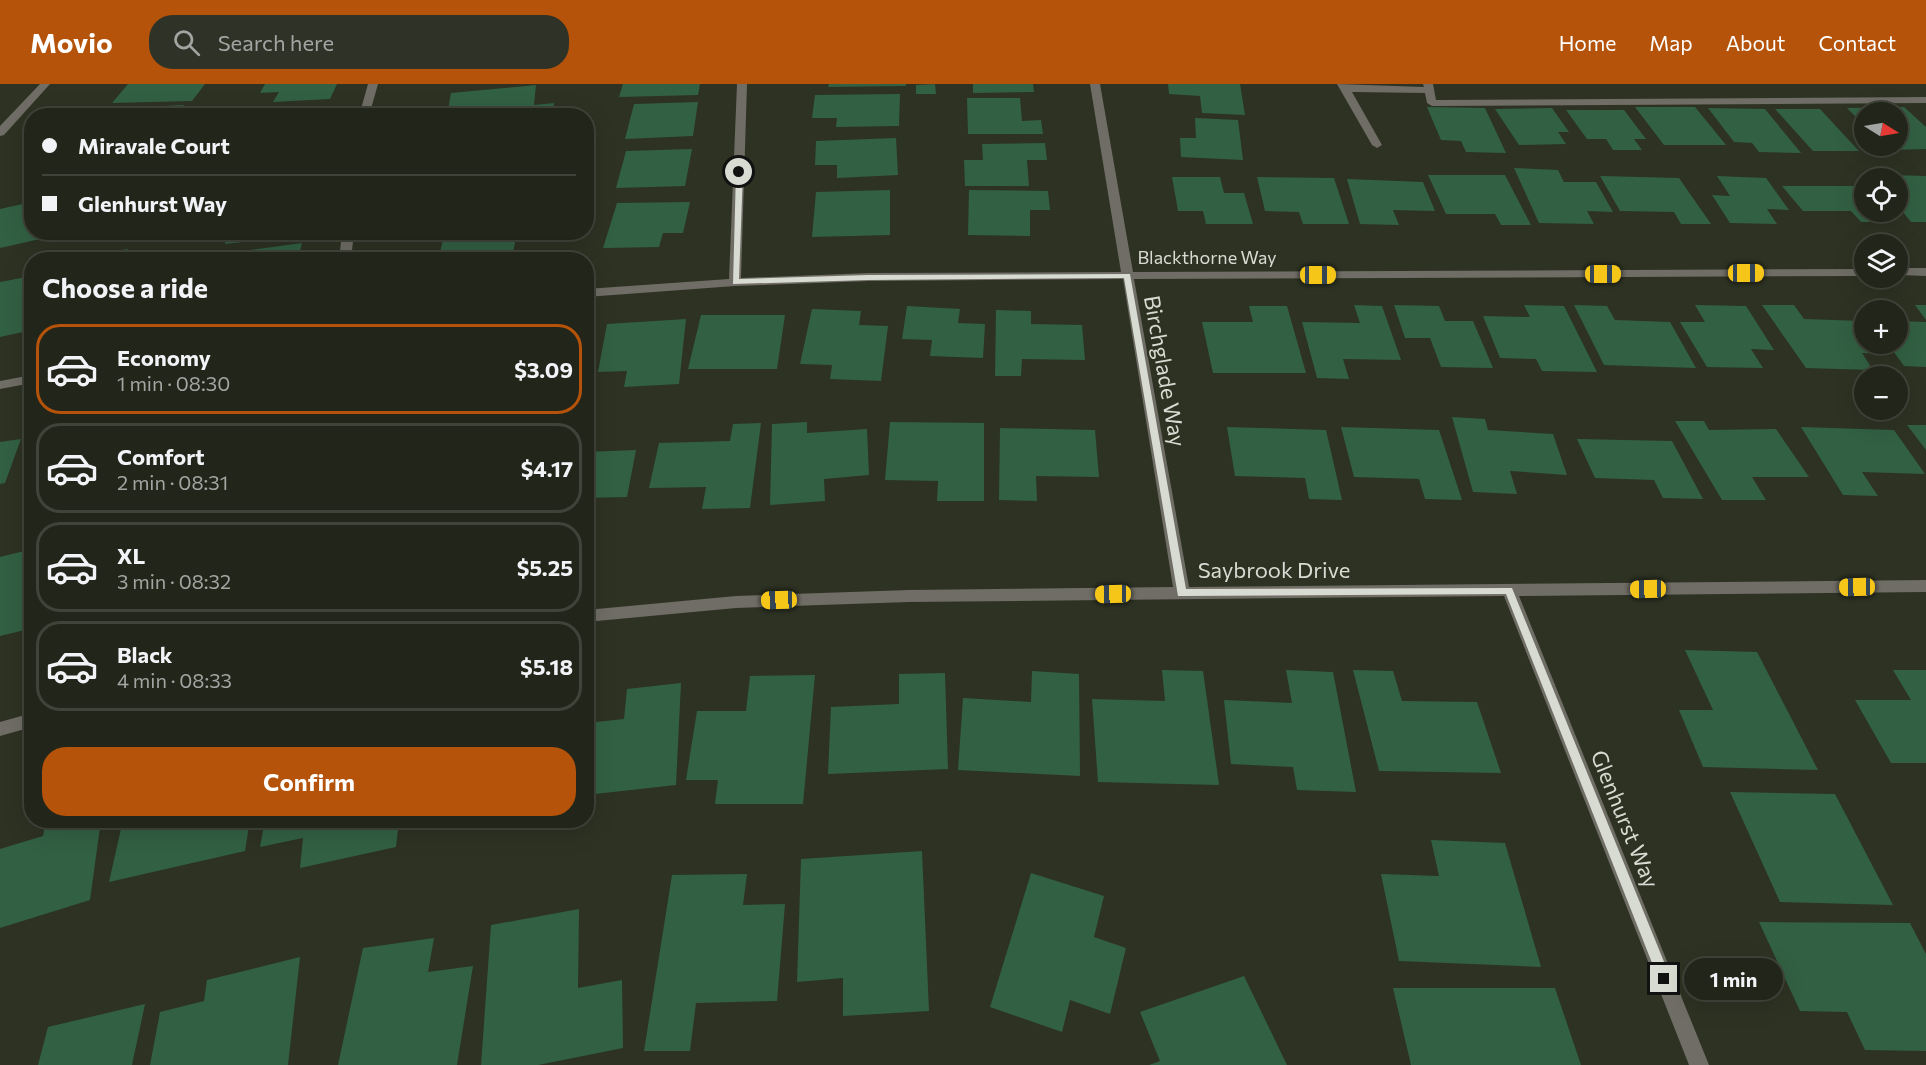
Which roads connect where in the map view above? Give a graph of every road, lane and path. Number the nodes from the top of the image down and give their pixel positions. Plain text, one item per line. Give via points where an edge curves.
1 (45, 84) edge
2 (373, 84) edge
3 (742, 84) edge
4 (1095, 84) edge
5 (1344, 87) edge
6 (1428, 87) edge
7 (1926, 100) edge
8 (366, 108) edge
9 (0, 133) edge
10 (1377, 145) dead end
11 (1854, 272) edge
12 (1908, 272) edge
13 (1926, 272) edge
14 (1127, 276) junction
15 (735, 282) junction
16 (594, 292) edge
17 (24, 380) edge
18 (0, 385) edge
19 (1926, 586) edge
20 (1509, 590) junction
21 (1182, 593) junction
22 (594, 615) edge
23 (24, 722) edge
24 (0, 729) edge
25 (1699, 1065) edge

1 - 9 street
2 - 8 street
3 - 15 street
4 - 14 street, Birchglade Way
5 - 6 street
5 - 10 street
6 - 7 street via 1432,103
11 - 14 street, Blackthorne Way
12 - 13 street
14 - 15 street, Blackthorne Way
14 - 21 street, Birchglade Way
15 - 16 street, Blackthorne Way
17 - 18 street
19 - 20 street, Saybrook Drive
20 - 21 street, Saybrook Drive
20 - 25 street, Glenhurst Way
21 - 22 street, Saybrook Drive via 736,602
23 - 24 street

